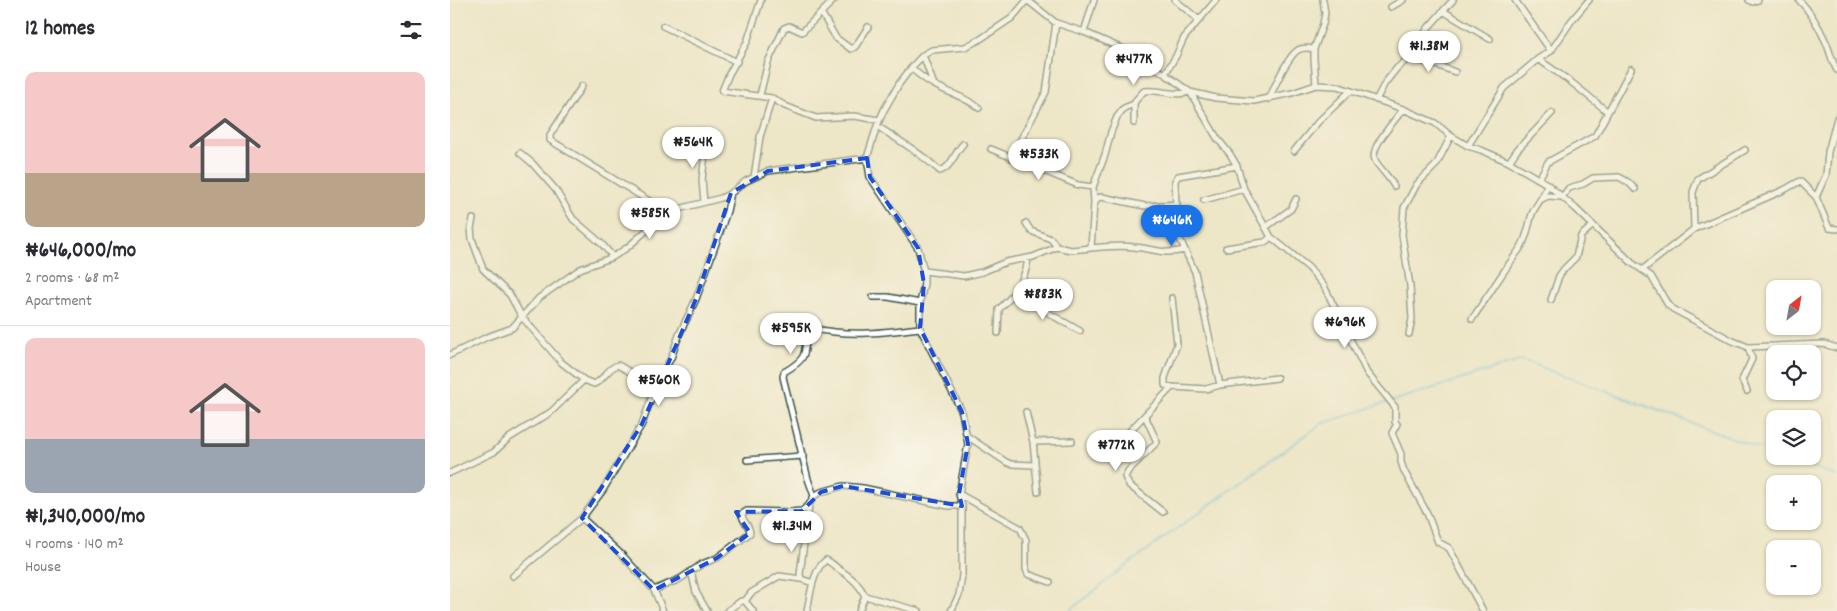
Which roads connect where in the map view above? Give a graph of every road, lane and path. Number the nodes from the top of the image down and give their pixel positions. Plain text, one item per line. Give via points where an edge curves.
1 (834, 0) edge
2 (1027, 0) edge
3 (1094, 0) edge
4 (1175, 0) edge
5 (1216, 0) edge
6 (1323, 0) edge
7 (1403, 0) edge
8 (1453, 0) edge
9 (1515, 0) edge
10 (1590, 0) edge
11 (1749, 0) edge
12 (1758, 0) edge
13 (1798, 0) edge
14 (759, 1) edge
15 (1391, 7) dead end
16 (1443, 11) junction
17 (822, 14) junction
18 (1199, 20) junction
19 (1056, 23) junction
20 (663, 26) dead end
21 (868, 27) dead end
22 (1084, 32) junction
23 (1490, 39) dead end
24 (1314, 49) junction
25 (1551, 51) junction
26 (923, 55) junction
27 (1409, 58) junction
28 (1538, 60) junction
29 (737, 62) junction
30 (911, 68) junction
31 (1631, 69) dead end
32 (1837, 70) edge
33 (1455, 72) dead end
34 (1166, 74) junction
35 (934, 84) junction
36 (1316, 85) junction
37 (582, 86) dead end
38 (1350, 91) junction
39 (1190, 92) junction
40 (760, 95) junction
41 (772, 98) junction
42 (1268, 99) junction
43 (1376, 100) junction
44 (1134, 104) junction
45 (979, 108) dead end
46 (1403, 109) junction
47 (1608, 112) junction
48 (1552, 113) dead end
49 (1837, 118) edge
50 (878, 123) junction
51 (1134, 123) dead end
52 (707, 136) dead end
53 (1451, 136) junction
54 (963, 144) dead end
55 (1468, 146) junction
56 (991, 149) dead end
57 (1745, 150) dead end
58 (1294, 151) dead end
59 (520, 153) dead end
60 (867, 158) junction
61 (1011, 158) junction
62 (1509, 162) junction
63 (1237, 166) junction
64 (754, 177) junction
65 (1539, 179) junction
66 (1547, 184) junction
67 (1394, 186) dead end
68 (1093, 187) junction
69 (1244, 189) junction
70 (1635, 189) dead end
71 (731, 193) junction
72 (1562, 197) junction
73 (1816, 197) junction
74 (1296, 199) dead end
75 (1542, 199) junction
76 (1204, 200) dead end
77 (704, 202) junction
78 (1094, 203) junction
79 (1177, 204) junction
80 (667, 212) junction
81 (474, 220) dead end
82 (1026, 223) dead end
83 (1593, 225) junction
84 (1266, 227) junction
85 (1694, 229) junction
86 (1837, 229) edge
87 (1271, 237) junction
88 (1057, 247) junction
89 (1090, 248) junction
90 (1226, 248) dead end
91 (1185, 250) junction
92 (613, 257) junction
93 (1028, 258) junction
94 (1642, 270) junction
95 (924, 272) junction
96 (1016, 292) junction
97 (873, 297) dead end
98 (1172, 298) dead end
99 (1551, 300) dead end
100 (920, 303) junction
101 (522, 317) junction
102 (1472, 319) dead end
103 (920, 328) junction
104 (1080, 331) dead end
105 (998, 333) dead end
106 (1409, 334) dead end
107 (1748, 347) junction
108 (1837, 348) edge
109 (450, 354) edge
110 (1277, 378) dead end
111 (584, 380) junction
112 (1220, 385) junction
113 (656, 387) junction
114 (1172, 387) junction
115 (1746, 391) dead end
116 (1026, 412) dead end
117 (1145, 416) junction
118 (967, 436) junction
119 (1122, 440) dead end
120 (1072, 441) dead end
121 (1033, 442) junction
122 (803, 456) junction
123 (747, 460) dead end
124 (1034, 465) junction
125 (450, 473) edge
126 (1038, 492) dead end
127 (959, 494) junction
128 (814, 496) junction
129 (809, 505) junction
130 (962, 506) junction
131 (1163, 512) dead end
132 (582, 518) junction
133 (691, 571) junction
134 (513, 576) dead end
135 (802, 579) junction
136 (813, 582) junction
137 (1050, 582) dead end
138 (654, 590) junction
139 (865, 596) junction
140 (745, 601) junction
141 (663, 611) edge
142 (708, 611) edge
143 (727, 611) edge
144 (753, 611) edge
145 (807, 611) edge
146 (859, 611) edge
147 (919, 611) edge
148 (951, 611) edge
149 (1483, 611) edge

1 - 17 street
2 - 19 street
2 - 26 street via 1012,18 979,40 964,47 932,50
3 - 22 street
4 - 18 street
5 - 18 street
6 - 24 street via 1323,24
7 - 15 street
8 - 16 street
9 - 25 street
10 - 25 street
11 - 12 street
13 - 32 street via 1826,41
14 - 29 street via 747,42
16 - 23 street
16 - 27 street
17 - 21 street via 836,38 851,49
17 - 40 street via 802,32 789,26 784,28 768,62
18 - 34 street via 1184,38
19 - 22 street
19 - 61 street via 1046,92
20 - 29 street
22 - 34 street via 1123,49
24 - 36 street
24 - 42 street via 1298,50
25 - 28 street
26 - 30 street
26 - 35 street
27 - 33 street
27 - 43 street via 1385,82
28 - 47 street
28 - 55 street via 1504,88
29 - 40 street via 722,91
30 - 35 street
30 - 50 street
31 - 47 street
34 - 39 street
35 - 45 street
36 - 38 street
36 - 42 street
37 - 80 street via 550,135 550,140
38 - 43 street
38 - 58 street
39 - 42 street via 1244,101
39 - 44 street via 1144,91
39 - 63 street
40 - 41 street
41 - 50 street via 816,118 854,116
41 - 64 street via 760,137
43 - 46 street
44 - 51 street
44 - 68 street via 1124,108 1117,117
46 - 53 street via 1434,123
46 - 67 street via 1374,152 1375,160
47 - 65 street via 1595,136 1548,162
48 - 62 street
49 - 73 street via 1826,175
50 - 54 street via 940,171 946,168
50 - 60 street
52 - 77 street via 702,180
53 - 55 street
53 - 106 street via 1436,165 1417,184 1404,208 1402,235 1412,319
55 - 62 street
56 - 61 street
57 - 85 street via 1698,179 1693,192
59 - 92 street via 555,189 573,220
60 - 64 street via 791,167
60 - 95 street via 870,178 918,248
61 - 68 street via 1078,185
62 - 65 street
63 - 69 street
63 - 79 street via 1178,176
64 - 71 street
65 - 66 street
66 - 72 street
66 - 75 street
68 - 78 street
69 - 76 street
69 - 84 street
70 - 72 street via 1619,177 1593,178 1570,188
71 - 77 street
71 - 113 street via 696,299
72 - 75 street
72 - 83 street
73 - 85 street via 1800,181
73 - 86 street via 1829,228
74 - 84 street via 1291,209
75 - 102 street via 1533,212 1519,251
77 - 80 street
78 - 79 street via 1097,198 1102,198 1145,206
78 - 89 street
79 - 91 street via 1177,229
80 - 92 street via 628,248
81 - 101 street via 472,239 483,269 510,295
82 - 88 street via 1032,231 1055,242
83 - 94 street
83 - 99 street via 1582,236 1576,257 1559,276
84 - 87 street
85 - 94 street
87 - 90 street via 1265,242
87 - 149 street via 1309,268 1324,286 1367,373 1395,407 1397,424 1392,432 1404,471 1427,513 1438,542 1449,548
88 - 89 street via 1071,250
88 - 93 street
89 - 91 street via 1136,247 1159,253
91 - 112 street via 1195,272
92 - 101 street via 580,268 540,298
93 - 95 street via 964,276
93 - 96 street
94 - 107 street via 1656,281 1673,309
95 - 100 street
96 - 104 street via 1038,300 1050,314
96 - 105 street via 999,309
97 - 100 street
98 - 114 street via 1177,344 1165,385
100 - 103 street
101 - 109 street via 512,328
101 - 111 street via 561,362
103 - 118 street via 962,412
103 - 122 street via 875,334 845,334 810,328 806,332 803,359 784,372 783,377
107 - 108 street via 1824,344
107 - 115 street via 1752,359 1742,380
110 - 112 street
111 - 113 street via 594,384 618,365
111 - 125 street via 551,412 509,438 494,452
112 - 114 street via 1206,389
113 - 132 street via 638,432
114 - 117 street
116 - 121 street
117 - 119 street
117 - 131 street via 1157,442 1125,477 1129,485
118 - 124 street via 1006,462
118 - 127 street
120 - 121 street
121 - 124 street
122 - 123 street
122 - 128 street
124 - 126 street
127 - 130 street
127 - 137 street via 1020,528 1026,540 1028,574
128 - 129 street
128 - 130 street via 843,486
129 - 133 street via 802,511 744,512 742,517 750,533 717,558
129 - 135 street
130 - 148 street via 962,576 959,595
132 - 134 street
132 - 138 street
133 - 138 street
133 - 142 street via 696,592
135 - 136 street
135 - 140 street via 778,576 751,593
136 - 139 street via 826,560 861,587
136 - 145 street
138 - 141 street
139 - 146 street
139 - 147 street
140 - 143 street
140 - 144 street

